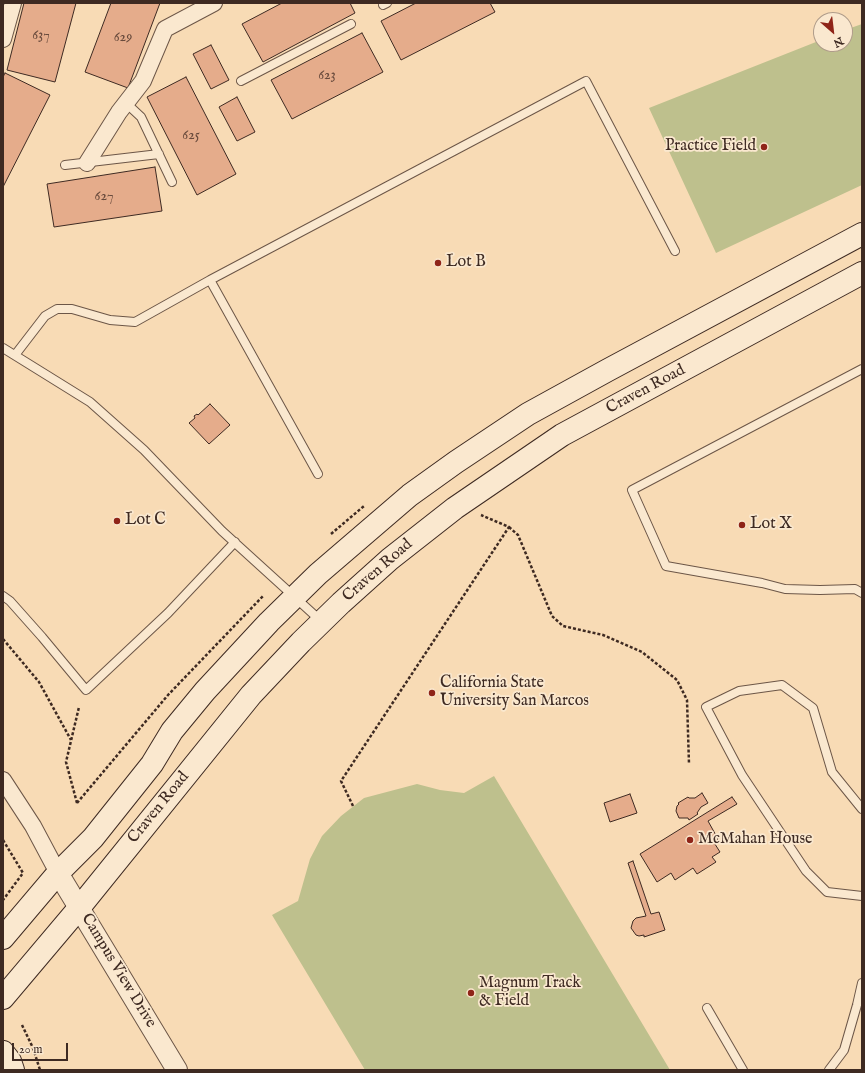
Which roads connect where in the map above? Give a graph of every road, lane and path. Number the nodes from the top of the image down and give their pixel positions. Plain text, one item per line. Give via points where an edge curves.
1 (13, 3) edge
2 (214, 3) edge
3 (351, 24) dead end
4 (3, 39) edge
5 (241, 81) dead end
6 (126, 103) junction
7 (159, 154) junction
8 (87, 162) junction
9 (66, 165) dead end
10 (172, 182) dead end
11 (862, 234) edge
12 (675, 251) dead end
13 (862, 273) edge
14 (210, 280) junction
15 (3, 348) edge
16 (15, 355) junction
17 (862, 369) edge
18 (318, 474) dead end
19 (475, 512) dead end
20 (509, 526) junction
21 (234, 542) junction
22 (862, 593) edge
23 (264, 595) dead end
24 (3, 596) edge
25 (294, 598) junction
26 (322, 622) junction
27 (3, 639) edge
28 (79, 707) dead end
29 (71, 740) junction
30 (689, 764) dead end
31 (3, 780) edge
32 (353, 806) dead end
33 (862, 809) edge
34 (3, 840) edge
35 (58, 872) junction
36 (862, 896) edge
37 (3, 900) edge
38 (79, 908) junction
39 (3, 938) edge
40 (862, 982) edge
41 (3, 998) edge
42 (707, 1008) dead end
43 (22, 1025) dead end
44 (3, 1052) edge
45 (13, 1070) edge
46 (40, 1070) edge
47 (177, 1070) edge
48 (744, 1070) edge
49 (829, 1070) edge

1 - 4 street
2 - 6 street via 165,29 143,81
3 - 5 lane
6 - 7 lane via 141,117
6 - 8 street
7 - 8 lane
7 - 10 lane
8 - 9 lane
11 - 25 main road, Craven Road via 528,414 410,495 318,574
12 - 14 lane via 586,81
13 - 26 main road, Craven Road via 562,435 433,524 390,559
14 - 16 lane via 135,322 110,320 72,309 57,309 45,316
14 - 18 lane
15 - 16 lane
16 - 21 lane via 90,402 144,450
17 - 22 lane via 632,490 666,566 785,588 855,589
19 - 20 path
20 - 30 path via 518,535 552,616 563,626 603,635 642,652 677,680 687,700
20 - 32 path via 341,781
21 - 24 lane via 168,613 86,690 42,637
21 - 25 lane
23 - 29 path via 168,695 77,803 66,762
25 - 26 lane
25 - 35 main road, Craven Road via 205,691 172,731 137,783 92,838
26 - 38 main road, Craven Road via 251,694
27 - 29 path via 39,682
28 - 29 path
31 - 35 street via 33,826
33 - 36 lane via 832,772 813,708 782,685 739,691 706,707 742,774 806,871 827,892
34 - 37 path via 23,873
35 - 38 street, Campus View Drive
35 - 39 main road, Craven Road
38 - 41 main road, Craven Road
38 - 47 street, Campus View Drive
40 - 49 lane via 844,1050
42 - 48 lane
43 - 46 path
44 - 45 main road

